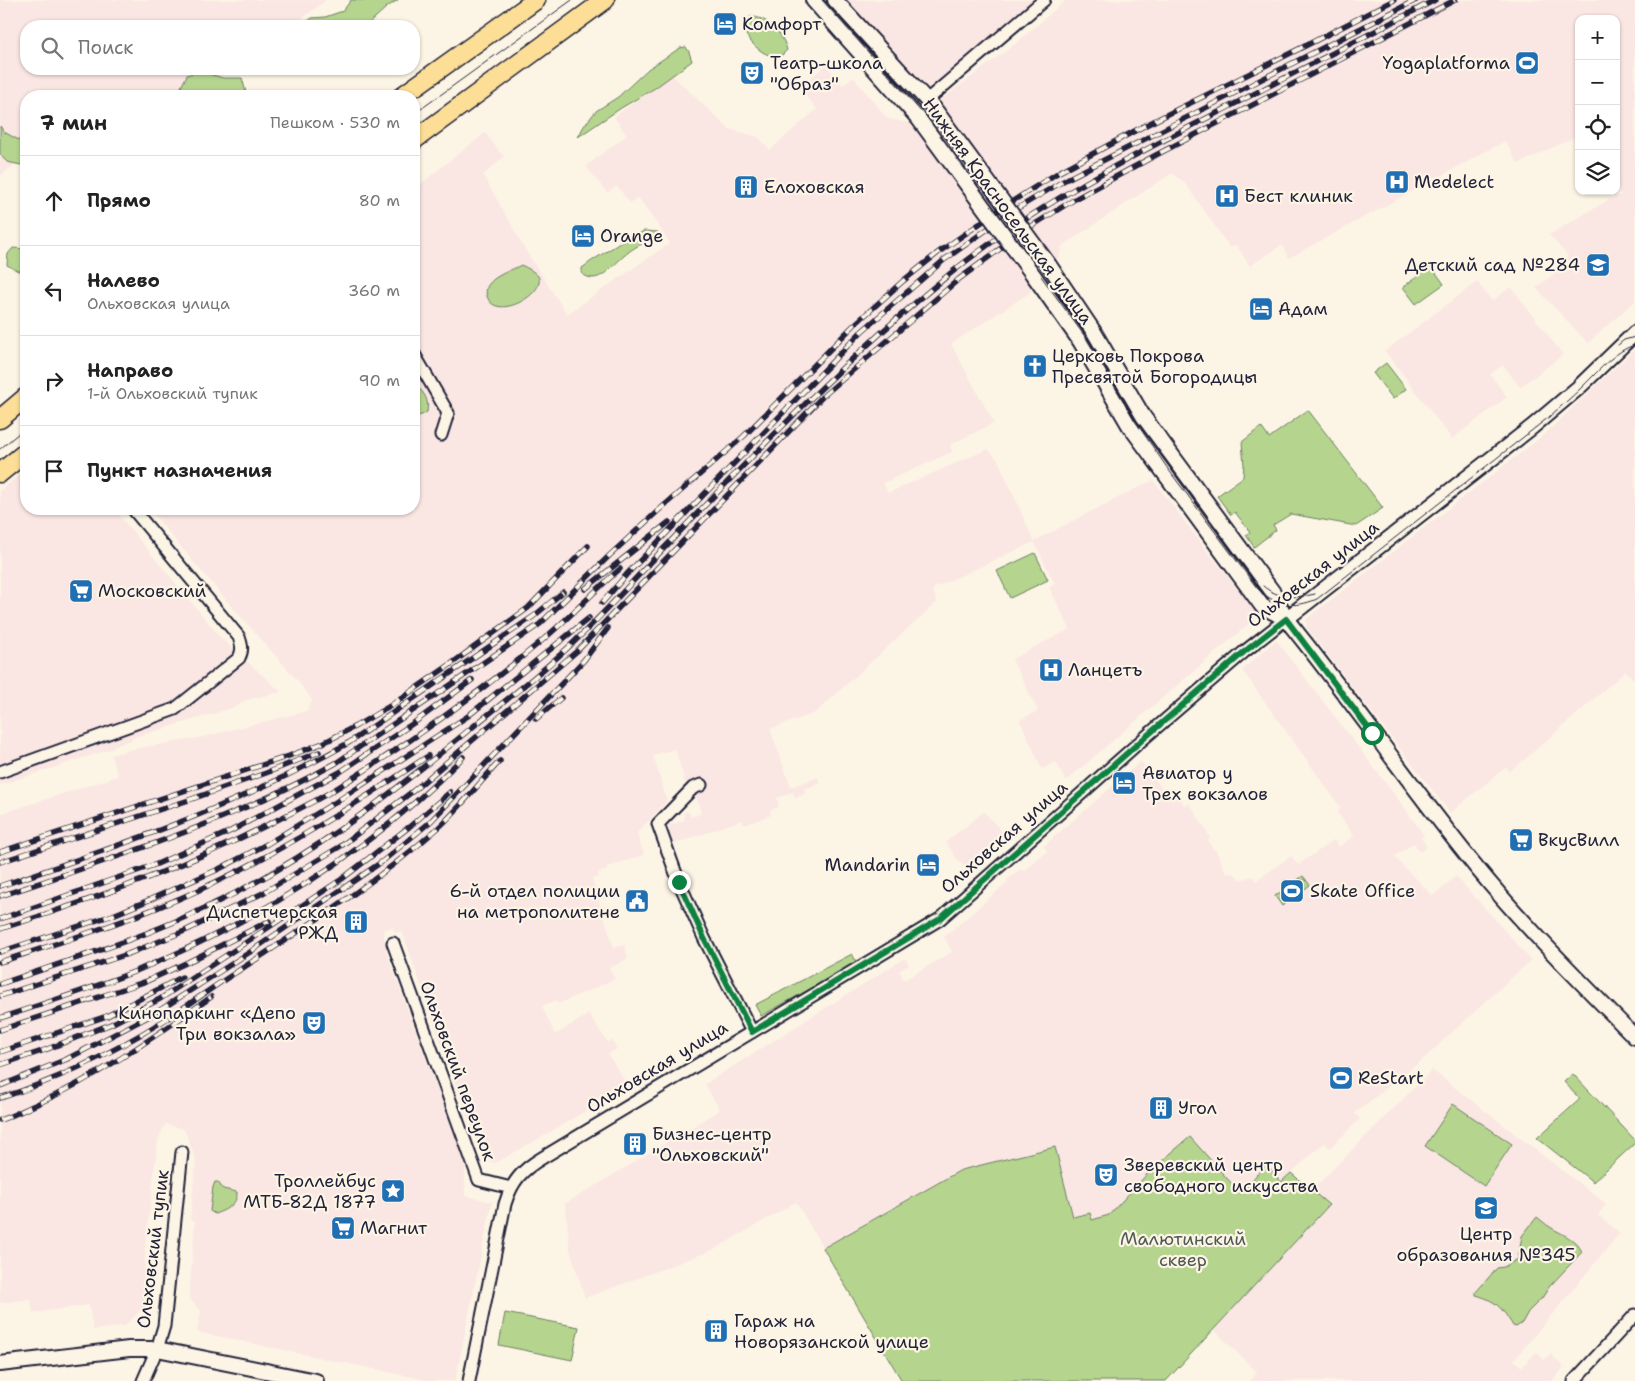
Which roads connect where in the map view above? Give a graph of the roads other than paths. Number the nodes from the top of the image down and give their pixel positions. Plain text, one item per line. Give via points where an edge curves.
1 (536, 0) edge
2 (605, 0) edge
3 (814, 0) edge
4 (835, 0) edge
5 (1044, 0) edge
6 (410, 90) edge
7 (930, 104) junction
8 (420, 136) edge
9 (1635, 333) edge
10 (420, 364) edge
11 (20, 403) edge
12 (0, 419) edge
13 (441, 435) dead end
14 (20, 457) edge
15 (0, 473) edge
16 (138, 515) edge
17 (1286, 619) junction
18 (0, 772) edge
19 (701, 786) dead end
20 (393, 943) dead end
21 (752, 1032) junction
22 (1635, 1037) edge
23 (182, 1152) dead end
24 (511, 1188) junction
25 (1635, 1315) edge
26 (157, 1349) junction
27 (0, 1364) edge
28 (143, 1381) edge
29 (316, 1381) edge
30 (469, 1381) edge
31 (1574, 1381) edge

1 - 6 main road
2 - 8 main road
3 - 17 street, Нижняя Красносельская улица, bridge via 918,118 1080,341 1130,425 1262,606
4 - 7 street, Нижняя Красносельская улица
5 - 7 street
7 - 17 street, Нижняя Красносельская улица, bridge via 1049,265 1094,332 1143,416 1275,595
9 - 17 street, Ольховская улица via 1536,424
10 - 13 street via 448,412
11 - 12 main road
14 - 15 main road
16 - 18 street via 239,637 242,646 239,658 176,709
17 - 21 street, Ольховская улица via 1134,747 940,919
17 - 22 street, Нижняя Красносельская улица via 1479,870
19 - 21 street via 693,788 658,824 704,938
20 - 24 street, Ольховский переулок via 479,1180
21 - 24 street, Ольховская улица via 533,1163
23 - 26 street, Ольховский тупик via 164,1326
24 - 30 street, Ольховская улица
25 - 31 street
26 - 27 street via 129,1349
26 - 28 street, Ольховский тупик
26 - 29 street

